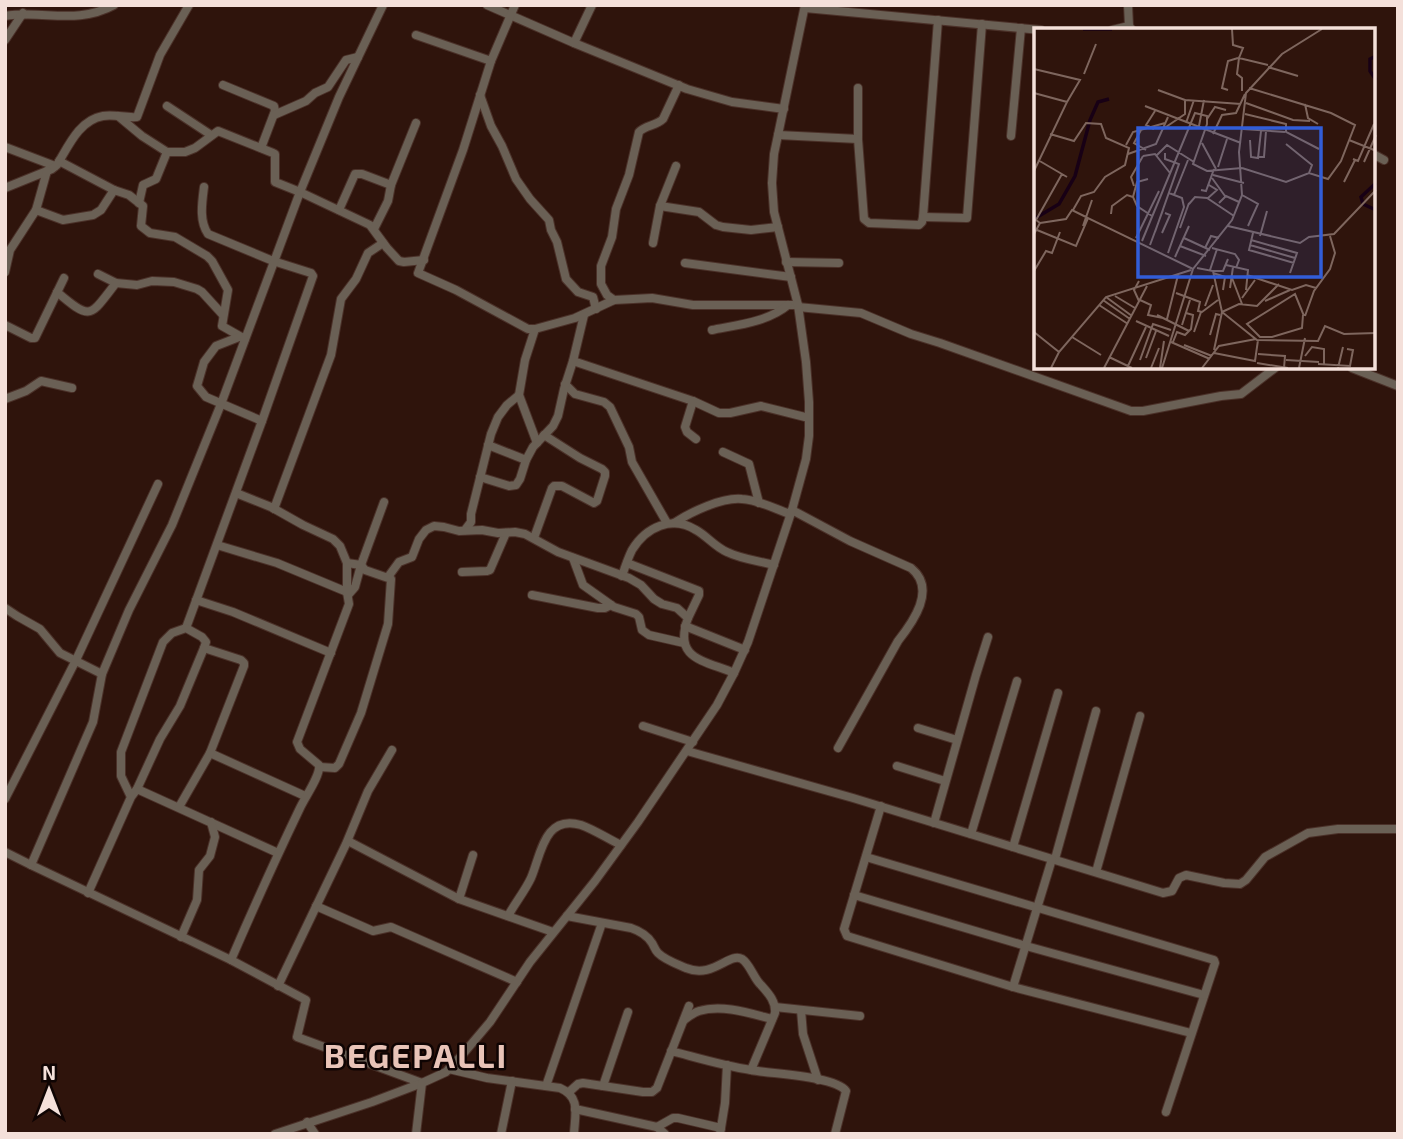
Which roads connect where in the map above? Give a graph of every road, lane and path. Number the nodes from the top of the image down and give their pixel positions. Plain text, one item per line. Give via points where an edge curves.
1 (114, 5) edge
2 (383, 5) edge
3 (487, 5) edge
4 (515, 5) edge
5 (592, 5) edge
6 (1128, 5) edge
7 (189, 6) edge
8 (805, 6) edge
9 (23, 13) junction
10 (511, 15) junction
11 (5, 16) edge
12 (938, 20) junction
13 (982, 24) junction
14 (1021, 28) junction
15 (1130, 28) edge
16 (1034, 29) edge
17 (416, 35) dead end
18 (5, 40) edge
19 (573, 43) junction
20 (358, 57) junction
21 (491, 61) junction
22 (223, 85) dead end
23 (679, 85) junction
24 (858, 88) dead end
25 (480, 95) junction
26 (167, 106) dead end
27 (784, 109) junction
28 (274, 115) junction
29 (118, 116) junction
30 (416, 123) dead end
31 (211, 135) junction
32 (778, 135) junction
33 (1012, 136) dead end
34 (859, 139) junction
35 (5, 147) edge
36 (261, 148) junction
37 (167, 152) junction
38 (1375, 155) edge
39 (1384, 160) dead end
40 (54, 166) junction
41 (676, 166) dead end
42 (391, 185) junction
43 (204, 187) dead end
44 (5, 188) edge
45 (114, 190) junction
46 (300, 192) junction
47 (139, 203) junction
48 (660, 206) junction
49 (36, 210) junction
50 (339, 210) junction
51 (923, 217) junction
52 (778, 227) junction
53 (374, 229) junction
54 (383, 243) junction
55 (653, 243) dead end
56 (424, 260) junction
57 (273, 261) junction
58 (786, 262) junction
59 (685, 263) dead end
60 (839, 263) dead end
61 (5, 272) edge
62 (98, 274) dead end
63 (790, 277) junction
64 (64, 278) dead end
65 (116, 283) junction
66 (601, 284) junction
67 (57, 292) junction
68 (593, 297) junction
69 (614, 300) junction
70 (788, 305) junction
71 (798, 306) junction
72 (596, 309) junction
73 (223, 315) junction
74 (584, 315) junction
75 (5, 325) edge
76 (535, 329) junction
77 (712, 330) dead end
78 (242, 338) junction
79 (573, 360) junction
80 (1274, 369) edge
81 (1355, 369) edge
82 (565, 384) junction
83 (1398, 386) edge
84 (72, 388) dead end
85 (519, 395) junction
86 (5, 399) edge
87 (693, 401) junction
88 (221, 404) junction
89 (809, 418) junction
90 (262, 421) junction
91 (544, 435) junction
92 (696, 439) dead end
93 (537, 443) junction
94 (488, 445) junction
95 (723, 452) dead end
96 (526, 460) junction
97 (480, 477) junction
98 (158, 484) dead end
99 (236, 493) junction
100 (384, 502) dead end
101 (759, 503) junction
102 (275, 509) junction
103 (791, 512) junction
104 (670, 523) junction
105 (465, 530) junction
106 (506, 533) junction
107 (534, 538) junction
108 (217, 545) junction
109 (573, 558) junction
110 (347, 563) junction
111 (627, 564) junction
112 (361, 565) junction
113 (774, 565) junction
114 (462, 572) dead end
115 (622, 576) junction
116 (388, 577) junction
117 (347, 594) junction
118 (532, 595) dead end
119 (196, 600) junction
120 (611, 605) junction
121 (5, 608) edge
122 (686, 622) junction
123 (186, 628) junction
124 (988, 637) dead end
125 (684, 643) junction
126 (204, 648) junction
127 (744, 650) junction
128 (331, 653) junction
129 (76, 660) junction
130 (734, 673) junction
131 (102, 674) junction
132 (1017, 681) dead end
133 (1058, 693) dead end
134 (1096, 711) dead end
135 (1140, 716) dead end
136 (643, 726) dead end
137 (918, 728) dead end
138 (957, 740) junction
139 (693, 742) junction
140 (838, 748) dead end
141 (392, 750) dead end
142 (687, 751) junction
143 (210, 752) junction
144 (897, 766) dead end
145 (320, 767) junction
146 (946, 781) junction
147 (137, 789) junction
148 (305, 796) junction
149 (131, 797) junction
150 (5, 799) edge
151 (881, 806) junction
152 (179, 807) junction
153 (211, 822) junction
154 (934, 823) junction
155 (1398, 829) edge
156 (971, 834) junction
157 (348, 841) junction
158 (621, 845) junction
159 (1013, 847) junction
160 (5, 852) edge
161 (278, 853) junction
162 (473, 855) dead end
163 (866, 857) junction
164 (1054, 859) junction
165 (31, 866) junction
166 (1096, 872) junction
167 (88, 893) junction
168 (854, 895) junction
169 (459, 899) junction
170 (316, 906) junction
171 (1038, 907) junction
172 (508, 916) junction
173 (567, 916) junction
174 (602, 923) junction
175 (553, 932) junction
176 (181, 937) junction
177 (1026, 946) junction
178 (231, 960) junction
179 (517, 982) junction
180 (278, 986) junction
181 (1013, 987) junction
182 (1204, 995) junction
183 (689, 1006) dead end
184 (775, 1007) junction
185 (801, 1010) junction
186 (628, 1012) dead end
187 (860, 1016) dead end
188 (772, 1019) junction
189 (684, 1020) junction
190 (1192, 1033) junction
191 (671, 1051) junction
192 (727, 1065) junction
193 (449, 1069) junction
194 (751, 1070) junction
195 (818, 1080) junction
196 (512, 1081) junction
197 (422, 1083) junction
198 (546, 1086) junction
199 (603, 1086) junction
200 (569, 1092) junction
201 (575, 1109) junction
202 (1166, 1112) dead end
203 (307, 1122) junction
204 (657, 1127) junction
205 (721, 1131) edge
206 (838, 1132) edge
207 (275, 1134) edge
208 (315, 1134) edge
209 (416, 1134) edge
210 (501, 1134) edge
211 (574, 1134) edge
212 (665, 1134) edge

1 - 9 street via 93,15
2 - 20 street
3 - 10 street
4 - 10 street
5 - 19 street
6 - 15 street
7 - 29 street via 160,55 139,114
8 - 12 street
8 - 27 street
9 - 11 street
9 - 18 street
10 - 19 street
10 - 21 street
12 - 13 street
12 - 51 street
13 - 14 street
13 - 51 street via 967,218
14 - 16 street
14 - 33 street
17 - 21 street
19 - 23 street
20 - 28 street via 346,60 327,87
20 - 46 street
21 - 25 street
22 - 28 street via 272,104
23 - 27 street via 732,102
23 - 66 street via 663,119 639,132 601,266
24 - 34 street
25 - 56 street
25 - 68 street via 516,178 549,220 566,279 578,292
26 - 31 street
27 - 32 street
28 - 36 street
29 - 37 street
29 - 40 street via 100,116 81,128
30 - 42 street
31 - 36 street via 218,131
31 - 37 street via 187,151
32 - 34 street
32 - 52 street via 772,183
34 - 51 street via 865,221 919,225
35 - 40 street
36 - 46 street via 275,154 275,182
37 - 47 street via 156,179 144,185
38 - 39 street
40 - 44 street
40 - 45 street
40 - 49 street
41 - 48 street
42 - 50 street via 355,174
42 - 53 street
43 - 57 street via 201,208 206,233
45 - 47 street
45 - 49 street via 93,215 63,220
46 - 50 street
46 - 57 street
47 - 73 street via 144,208 142,228 173,236 210,258 228,290
48 - 52 street via 699,212 719,227
48 - 55 street
49 - 61 street via 9,252
50 - 53 street
52 - 58 street
53 - 54 street
54 - 56 street via 402,262
54 - 102 street via 368,253 341,299 331,355
56 - 76 street via 418,273
57 - 78 street
57 - 90 street via 313,276
58 - 60 street
58 - 63 street
59 - 63 street
62 - 65 street
63 - 71 street
64 - 67 street
65 - 67 street via 90,312 77,309
65 - 73 street via 176,282 201,291
66 - 68 street
66 - 69 street
67 - 75 street via 35,338
68 - 72 street
69 - 70 street
69 - 72 street
70 - 71 street
70 - 77 street via 778,313
71 - 80 street via 861,313 1131,411 1241,394
71 - 89 street
72 - 74 street
73 - 78 street via 223,328
74 - 76 street
74 - 79 street
76 - 85 street
78 - 88 street
78 - 88 street via 216,346 204,362 197,384 203,395
79 - 82 street
79 - 87 street
81 - 83 street
82 - 91 street via 558,416
82 - 104 street via 575,394 610,407 632,462
84 - 86 street via 41,381
85 - 93 street
85 - 94 street via 498,417
87 - 89 street via 719,413 761,406
87 - 92 street via 685,427
88 - 90 street
88 - 131 street via 172,525
89 - 103 street via 806,459
90 - 99 street
91 - 93 street
91 - 107 street via 605,476 594,503 554,485
93 - 96 street
94 - 96 street
94 - 97 street
95 - 101 street via 749,464
96 - 97 street via 513,486
97 - 105 street via 471,522
98 - 129 street
99 - 102 street
99 - 108 street
100 - 112 street
101 - 103 street
101 - 104 street via 732,499
102 - 110 street via 331,537
103 - 113 street
103 - 140 street via 911,568 920,579 920,606
104 - 111 street via 654,527 643,537
104 - 113 street via 697,530 730,554
105 - 106 street
105 - 116 street via 434,526 426,530 412,557 399,562
106 - 107 street
106 - 114 street via 490,570
107 - 109 street
108 - 117 street via 277,563
108 - 119 street
109 - 115 street
109 - 120 street via 583,585
110 - 112 street
110 - 117 street
111 - 115 street
111 - 122 street via 699,591
112 - 116 street
112 - 117 street via 355,587
113 - 127 street
115 - 122 street via 642,585 662,604 677,608
116 - 145 street via 389,621 361,713 337,766
117 - 128 street via 349,608
118 - 120 street via 598,608
119 - 123 street
119 - 128 street
120 - 125 street via 636,614 649,635
121 - 129 street via 40,629 60,653
122 - 125 street
122 - 127 street
123 - 126 street via 204,638
123 - 149 street via 163,642 122,749 121,776
124 - 138 street
125 - 130 street via 692,656
126 - 143 street via 244,663
126 - 147 street via 183,701
127 - 130 street
128 - 145 street via 297,742
129 - 131 street
129 - 150 street
130 - 139 street
131 - 165 street via 93,722
132 - 156 street
133 - 159 street
134 - 164 street
135 - 166 street
136 - 139 street
137 - 138 street
138 - 146 street
139 - 142 street
141 - 157 street via 368,791
142 - 151 street
142 - 158 street
143 - 148 street
143 - 152 street
144 - 146 street
145 - 148 street
146 - 154 street
147 - 149 street
147 - 152 street
148 - 161 street
149 - 167 street
151 - 154 street
151 - 163 street
152 - 153 street
153 - 161 street
153 - 176 street via 215,837 210,856 199,870 197,900
154 - 156 street
155 - 166 street via 1308,833 1265,857 1240,884 1185,875 1172,891 1163,892
156 - 159 street
157 - 169 street
157 - 170 street
158 - 172 street via 580,825 556,827 546,835 530,878
158 - 173 street
159 - 164 street
160 - 165 street
161 - 178 street
162 - 169 street
163 - 168 street
163 - 171 street
164 - 166 street
164 - 171 street
165 - 167 street
167 - 176 street
168 - 177 street
168 - 181 street via 844,929 852,939
169 - 172 street
170 - 179 street via 373,931 391,927
170 - 180 street
171 - 177 street
171 - 182 street via 1212,958
172 - 175 street
173 - 174 street
173 - 175 street
174 - 184 street via 641,932 658,953 695,971 741,959
174 - 198 street
175 - 179 street
176 - 178 street
177 - 181 street
177 - 182 street
178 - 180 street
179 - 193 street
180 - 197 street via 306,1000 297,1037
181 - 190 street
182 - 190 street
183 - 189 street
184 - 185 street
184 - 188 street
185 - 187 street
185 - 195 street via 803,1034
186 - 199 street
188 - 189 street via 714,1009
188 - 194 street
189 - 191 street
190 - 202 street
191 - 192 street
191 - 199 street via 652,1091
192 - 194 street
192 - 205 street
193 - 196 street
193 - 197 street
194 - 195 street
195 - 206 street via 846,1091
196 - 198 street
196 - 210 street
197 - 203 street
197 - 209 street
198 - 200 street
199 - 200 street via 578,1084
200 - 201 street
201 - 204 street
201 - 211 street
203 - 207 street
203 - 208 street
204 - 205 street via 678,1118
204 - 212 street

